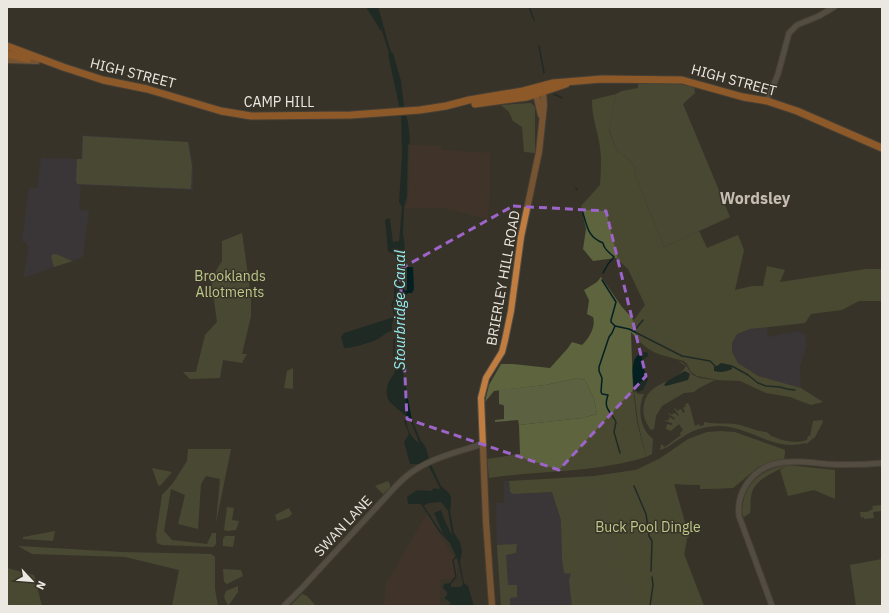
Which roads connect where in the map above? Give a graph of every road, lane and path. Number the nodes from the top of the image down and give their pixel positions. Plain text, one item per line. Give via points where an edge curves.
1 (834, 7) edge
2 (7, 46) edge
3 (7, 54) edge
4 (7, 60) edge
5 (37, 61) junction
6 (63, 67) junction
7 (539, 91) junction
8 (768, 102) junction
9 (196, 103) joint
10 (398, 111) joint
11 (882, 148) edge
12 (483, 444) junction
13 (882, 463) edge
14 (284, 606) edge
15 (492, 606) edge
16 (772, 606) edge

1 - 8 street via 792,28
2 - 6 highway
3 - 5 highway
4 - 5 main road
5 - 6 highway
6 - 9 highway, HIGH STREET via 103,80
7 - 8 highway, HIGH STREET via 553,83 602,79 682,80
7 - 10 highway, HIGH STREET via 523,91 451,105
7 - 12 main road, BRIERLEY HILL ROAD via 544,104 538,159 521,237 505,340 502,352 483,387
8 - 11 highway, HIGH STREET via 809,116
9 - 10 highway, CAMP HILL via 251,116
12 - 14 street, SWAN LANE via 438,459 410,474
12 - 15 main road, BRIERLEY HILL ROAD
13 - 16 street via 778,463 756,474 746,485 741,493 738,512

